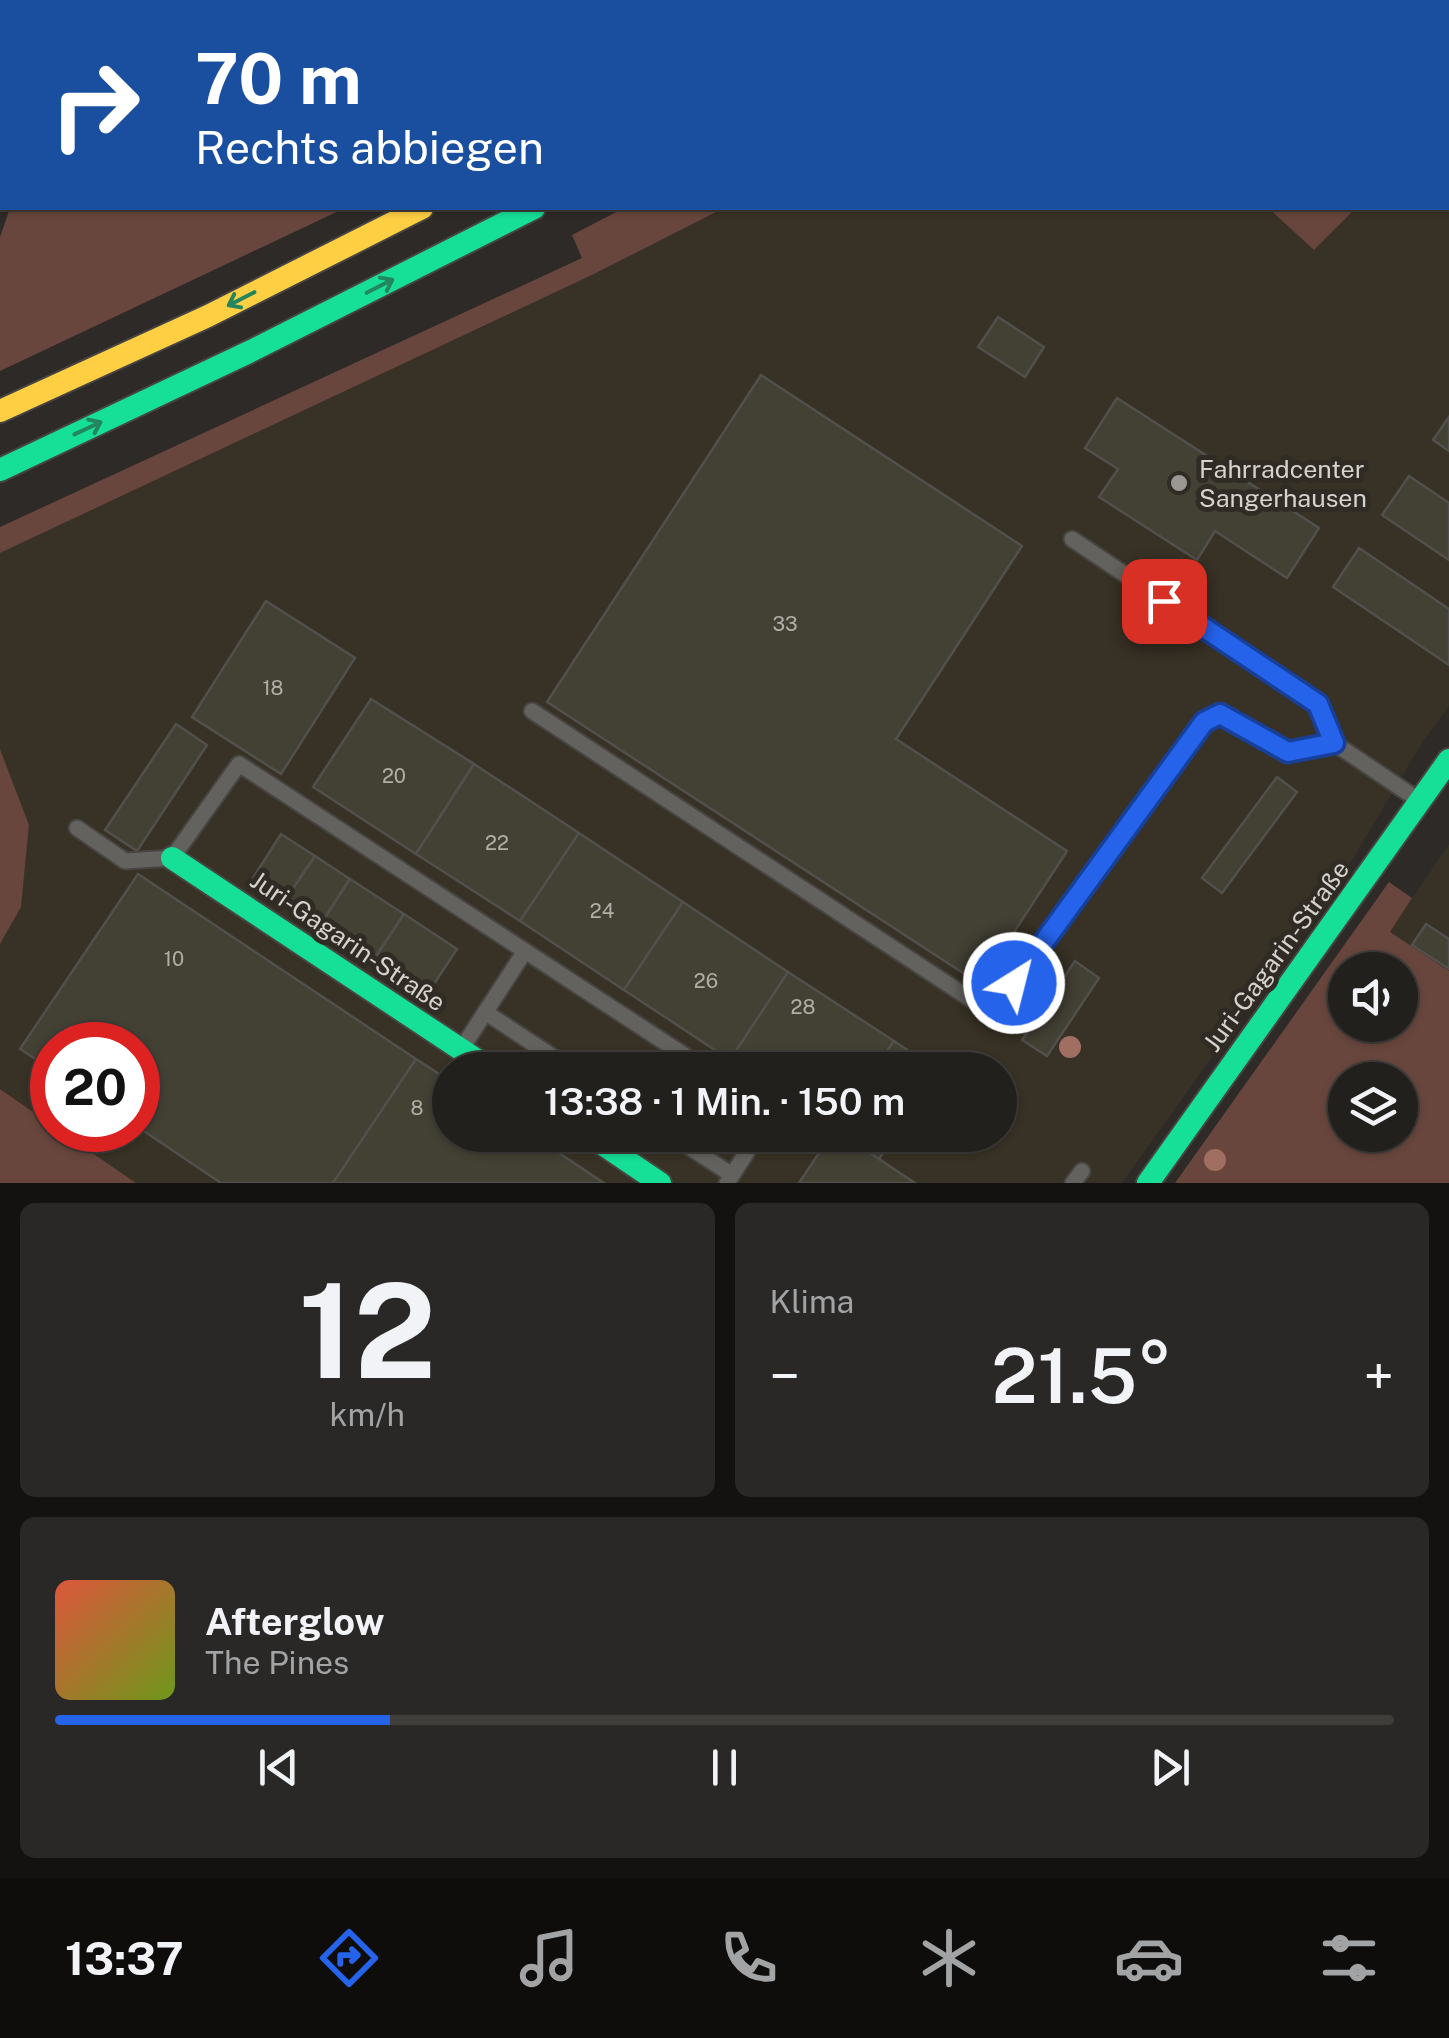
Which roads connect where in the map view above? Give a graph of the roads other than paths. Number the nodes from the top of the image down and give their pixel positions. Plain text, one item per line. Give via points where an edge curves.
1 (418, 210) edge
2 (530, 210) edge
3 (0, 411) edge
4 (0, 470) edge
5 (1072, 539) dead end
6 (532, 711) dead end
7 (1334, 743) junction
8 (1449, 760) edge
9 (1420, 801) junction
10 (76, 828) dead end
11 (172, 858) junction
12 (525, 951) junction
13 (486, 1012) junction
14 (462, 1049) junction
15 (466, 1052) edge
16 (546, 1052) edge
17 (679, 1052) edge
18 (614, 1152) edge
19 (693, 1152) edge
20 (747, 1152) edge
21 (729, 1179) edge
22 (660, 1183) edge
23 (1148, 1183) edge

1 -> 3 main road
4 -> 2 main road
5 - 7 lane via 1318,704
6 - 7 lane via 978,1004 992,1005 1204,722 1220,714 1288,752
7 - 9 lane
8 - 9 main road, Juri-Gagarin-Straße
9 - 23 main road, Juri-Gagarin-Straße
10 - 11 lane via 126,861
11 - 12 lane via 238,764
11 - 14 main road, Juri-Gagarin-Straße
12 - 13 lane
12 - 17 lane
13 - 14 lane
13 - 16 lane
14 - 15 main road, Juri-Gagarin-Straße
18 - 22 main road
19 - 21 lane
20 - 21 lane

